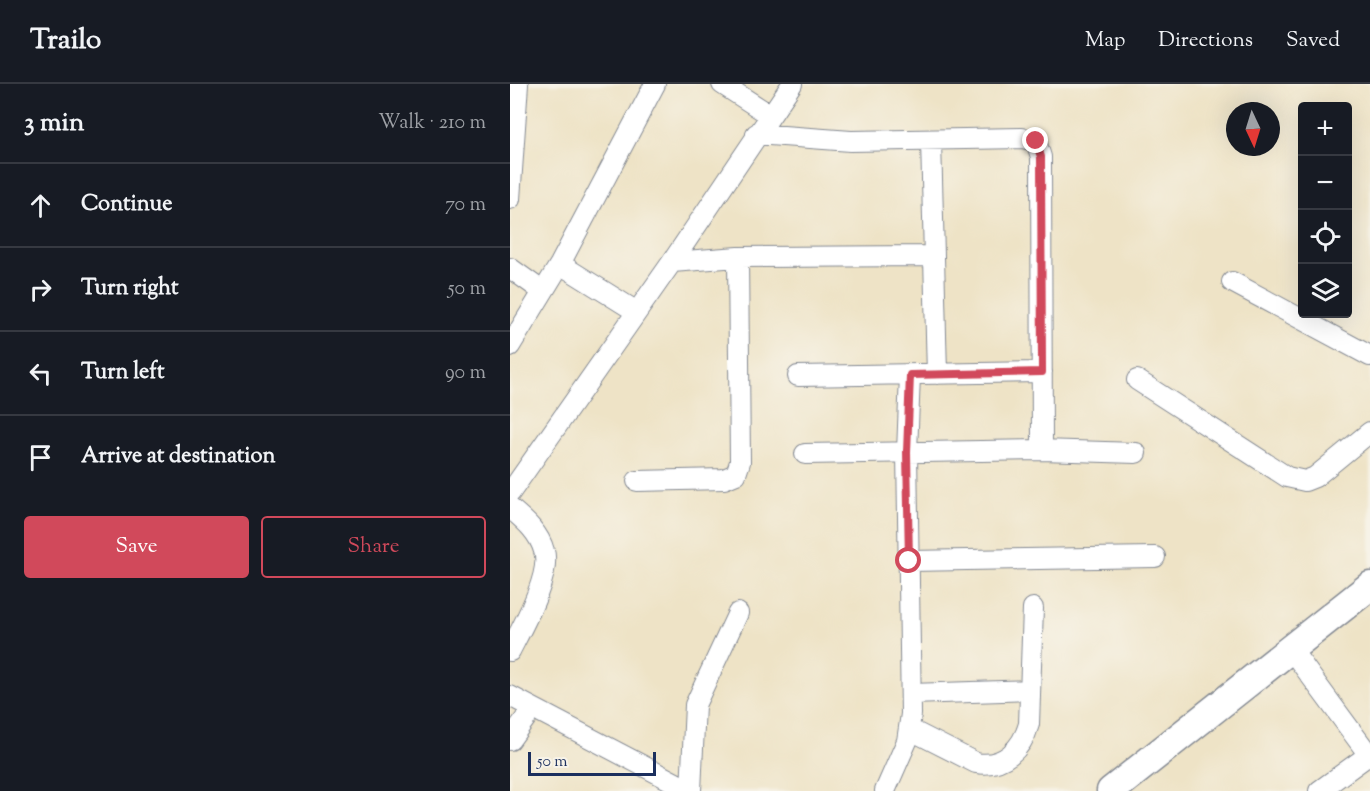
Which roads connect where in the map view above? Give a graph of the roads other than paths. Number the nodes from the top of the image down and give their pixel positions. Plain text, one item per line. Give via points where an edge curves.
1 (518, 84) edge
2 (655, 84) edge
3 (722, 84) edge
4 (792, 84) edge
5 (770, 115) junction
6 (756, 134) junction
7 (931, 140) junction
8 (510, 199) edge
9 (934, 256) junction
10 (738, 257) junction
11 (672, 262) junction
12 (560, 264) junction
13 (510, 268) edge
14 (1232, 282) dead end
15 (542, 291) junction
16 (637, 312) junction
17 (510, 346) edge
18 (1370, 356) edge
19 (1042, 372) junction
20 (937, 374) junction
21 (910, 375) junction
22 (798, 376) dead end
23 (1137, 380) dead end
24 (1370, 432) edge
25 (1042, 450) junction
26 (907, 452) junction
27 (1136, 453) dead end
28 (806, 454) dead end
29 (637, 480) dead end
30 (510, 493) edge
31 (510, 508) edge
32 (1155, 557) dead end
33 (909, 561) junction
34 (1370, 586) edge
35 (1033, 608) dead end
36 (738, 614) dead end
37 (1290, 648) junction
38 (510, 651) edge
39 (1030, 690) junction
40 (911, 694) junction
41 (510, 696) edge
42 (533, 708) junction
43 (909, 729) junction
44 (510, 740) edge
45 (1369, 754) edge
46 (683, 789) edge
47 (885, 791) edge
48 (1111, 791) edge
49 (1319, 791) edge

1 - 8 street
2 - 12 street
3 - 5 street
4 - 5 street
5 - 6 street
6 - 7 street via 821,140
6 - 11 street
7 - 9 street
7 - 19 street via 1031,138 1039,147
9 - 10 street
9 - 20 street
10 - 11 street
10 - 29 street via 740,462 736,474 724,479
11 - 16 street
12 - 15 street
12 - 16 street
13 - 15 street
14 - 18 street
15 - 17 street
16 - 30 street
19 - 20 street
19 - 25 street
20 - 21 street
21 - 22 street
21 - 26 street
23 - 24 street via 1296,480 1315,477
25 - 26 street
25 - 27 street
26 - 28 street
26 - 33 street
31 - 38 street via 538,537 545,560 539,586
32 - 33 street
33 - 40 street
34 - 37 street
35 - 39 street
36 - 46 street via 695,705
37 - 45 street
37 - 48 street
39 - 40 street
39 - 43 street via 1025,738 998,762 987,765 962,758
40 - 43 street
41 - 42 street
42 - 44 street
42 - 46 street
43 - 47 street
45 - 49 street

